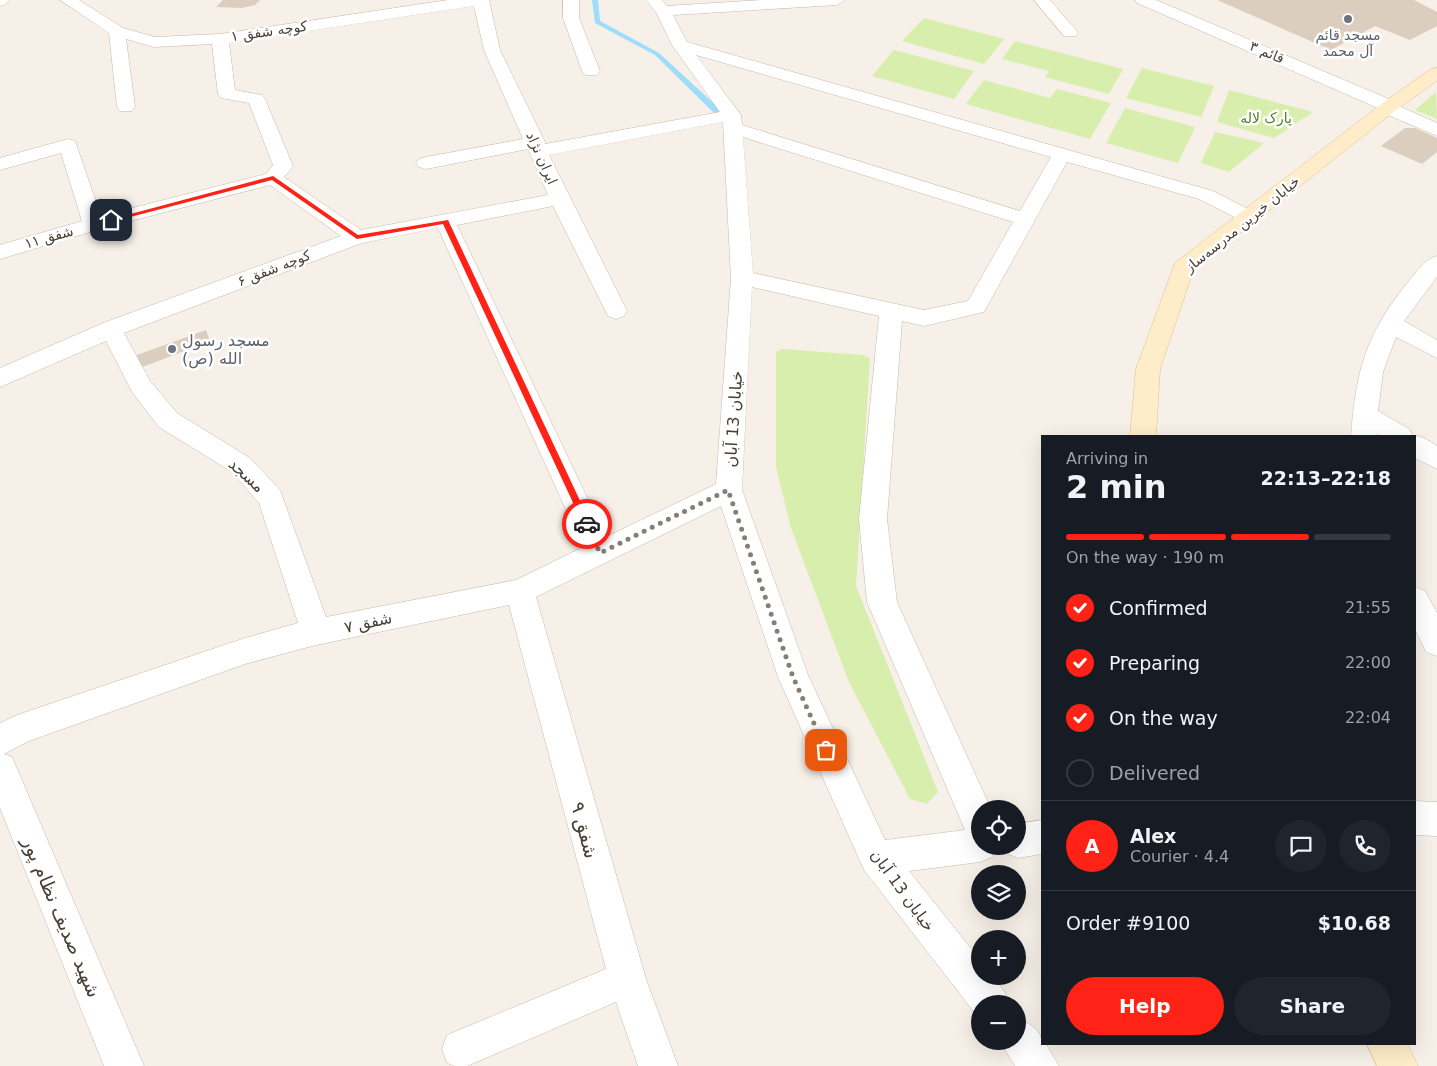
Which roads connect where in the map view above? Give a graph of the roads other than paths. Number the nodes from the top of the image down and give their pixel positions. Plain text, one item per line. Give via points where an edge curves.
1 (68, 0) edge
2 (480, 0) edge
3 (571, 0) edge
4 (838, 0) edge
5 (1042, 0) edge
6 (1143, 0) edge
7 (750, 2) edge
8 (1170, 4) edge
9 (658, 5) edge
10 (117, 31) junction
11 (1070, 33) dead end
12 (220, 39) junction
13 (680, 44) junction
14 (590, 71) dead end
15 (1437, 73) edge
16 (126, 107) dead end
17 (1389, 107) junction
18 (732, 121) junction
19 (1437, 130) edge
20 (538, 147) junction
21 (1062, 154) junction
22 (426, 163) dead end
23 (0, 164) edge
24 (273, 178) junction
25 (560, 199) junction
26 (1249, 216) junction
27 (1025, 219) junction
28 (445, 222) junction
29 (93, 224) junction
30 (357, 237) junction
31 (0, 252) edge
32 (1437, 263) edge
33 (742, 278) junction
34 (616, 311) dead end
35 (891, 311) junction
36 (1391, 324) junction
37 (111, 329) junction
38 (1437, 350) edge
39 (0, 378) edge
40 (1365, 426) edge
41 (1143, 435) edge
42 (1396, 435) edge
43 (1416, 446) edge
44 (1437, 459) edge
45 (728, 490) junction
46 (600, 553) junction
47 (520, 591) junction
48 (1416, 602) edge
49 (316, 632) junction
50 (1437, 643) edge
51 (0, 740) edge
52 (0, 768) edge
53 (971, 804) edge
54 (1416, 818) edge
55 (1437, 819) edge
56 (1041, 837) edge
57 (1026, 839) edge
58 (971, 846) edge
59 (876, 858) junction
60 (627, 979) junction
61 (983, 995) edge
62 (1387, 1045) edge
63 (461, 1049) dead end
64 (1026, 1049) edge
65 (124, 1066) edge
66 (658, 1066) edge
67 (1039, 1066) edge
68 (1398, 1066) edge

1 - 10 street, کوچه شفق ۱
2 - 12 street, کوچه شفق ۱
2 - 20 street, ایران نژاد via 492,50
3 - 14 street via 572,18
4 - 7 street
5 - 11 street
6 - 8 street, قائم ۳
7 - 9 street
8 - 17 street, قائم ۳
9 - 13 street
10 - 12 street, کوچه شفق ۱ via 154,42
10 - 16 street
12 - 24 street via 227,94 256,99 268,124 282,166
13 - 18 street
13 - 21 street
15 - 17 main road, خیابان خیرین مدرسه‌ساز
17 - 19 street, قائم ۳
17 - 26 main road, خیابان خیرین مدرسه‌ساز
18 - 20 street
18 - 27 street
18 - 33 street, خیابان 13 آبان
20 - 22 street
20 - 25 street, ایران نژاد
21 - 26 street via 1206,195
21 - 27 street
23 - 29 street via 68,145
24 - 29 street, شفق ۱۱
24 - 30 street
25 - 28 street, کوچه شفق ۶
25 - 34 street, ایران نژاد
26 - 41 main road, خیابان خیرین مدرسه‌ساز via 1183,268 1148,369
27 - 35 street via 976,307 924,318
28 - 30 street, کوچه شفق ۶
28 - 46 street
29 - 31 street, شفق ۱۱
30 - 37 street, کوچه شفق ۶
32 - 36 street via 1411,291
33 - 35 street
33 - 45 street, خیابان 13 آبان
35 - 53 street via 873,519 882,602
36 - 38 street
36 - 40 street via 1380,342 1367,390
37 - 39 street, کوچه شفق ۶
37 - 49 street, مسجد via 141,386 168,420 241,465 271,498
40 - 42 street
43 - 44 street
45 - 46 street, شفق ۷
45 - 59 street, خیابان 13 آبان via 793,677
46 - 47 street, شفق ۷
47 - 49 street, شفق ۷
47 - 60 street, شفق ۹
48 - 50 street
49 - 51 street, شفق ۷ via 245,651 20,730
52 - 65 street, شهید صدیف نظام پور
54 - 55 street
56 - 57 street
58 - 59 street
59 - 61 street, خیابان 13 آبان
60 - 63 street
60 - 66 street, شفق ۹
62 - 68 main road
64 - 67 street

